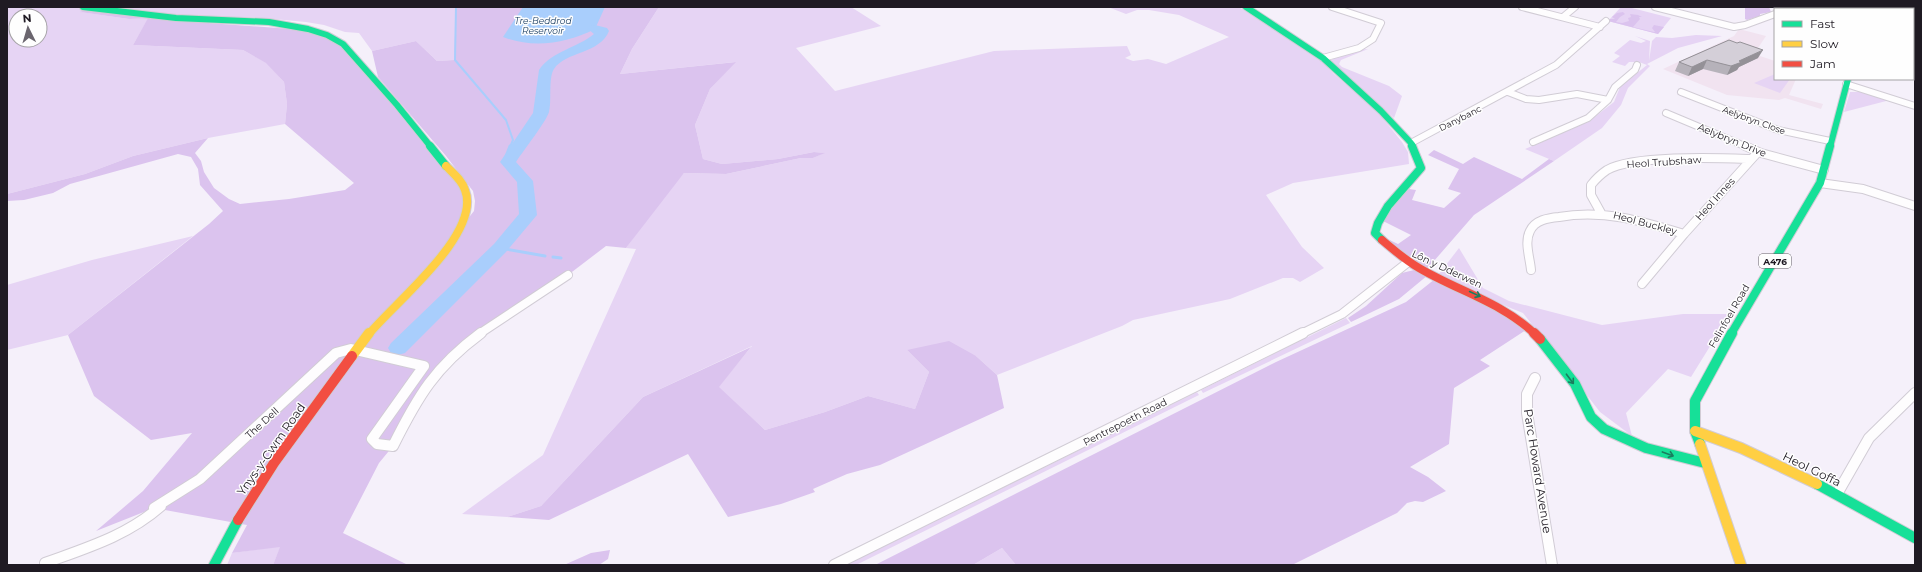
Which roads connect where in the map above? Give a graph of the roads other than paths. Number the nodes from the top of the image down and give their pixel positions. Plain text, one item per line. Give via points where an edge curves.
1 (83, 7) edge
2 (1246, 7) edge
3 (1332, 7) edge
4 (1522, 7) edge
5 (1575, 7) edge
6 (1655, 7) edge
7 (1774, 14) edge
8 (1563, 17) junction
9 (1606, 21) dead end
10 (1600, 27) junction
11 (1567, 48) dead end
12 (1574, 50) junction
13 (1323, 58) junction
14 (1637, 65) dead end
15 (1847, 82) edge
16 (1508, 92) junction
17 (1681, 92) dead end
18 (1608, 100) junction
19 (1915, 106) edge
20 (1666, 113) dead end
21 (1830, 141) junction
22 (1533, 142) dead end
23 (1411, 143) junction
24 (1758, 152) junction
25 (1750, 159) junction
26 (1824, 170) junction
27 (1820, 183) junction
28 (1915, 206) edge
29 (1601, 213) junction
30 (1684, 234) junction
31 (1406, 263) junction
32 (1531, 270) dead end
33 (568, 275) dead end
34 (1642, 284) dead end
35 (356, 351) junction
36 (1535, 378) dead end
37 (1915, 394) edge
38 (1695, 431) junction
39 (1705, 463) junction
40 (1838, 494) junction
41 (167, 500) junction
42 (154, 508) dead end
43 (1915, 538) edge
44 (45, 563) dead end
45 (214, 565) edge
46 (834, 565) edge
47 (1552, 565) edge
48 (1741, 565) edge

1 - 35 main road, Ynys-y-Cwm Road via 187,19 303,27 332,37 343,44 397,105 466,190 469,202 465,217 447,249 378,323
2 - 13 main road, Lôn y Dderwen
3 - 13 street via 1381,23 1373,39 1360,48
4 - 8 street
5 - 8 street
6 - 7 street via 1734,27 1747,26
8 - 10 street
9 - 10 street, Danybanc
10 - 12 street, Danybanc
11 - 12 street
12 - 16 street, Danybanc via 1556,65
13 - 23 main road, Lôn y Dderwen via 1381,111
14 - 18 street via 1636,70 1615,87
15 - 19 street
15 - 21 main road, Felinfoel Road / A476
16 - 18 street via 1526,99 1539,100 1578,94
16 - 23 street, Danybanc
17 - 21 street, Aelybryn Close via 1778,130
18 - 22 street via 1588,118
20 - 24 street, Aelybryn Drive
21 - 26 main road, Felinfoel Road / A476
23 - 31 main road, Lôn y Dderwen via 1421,168 1408,186 1377,218 1375,234 1386,248
24 - 25 street, Heol Innes
24 - 26 street, Aelybryn Drive
25 - 29 street, Heol Trubshaw via 1622,164 1607,170 1591,185 1591,195
25 - 30 street, Heol Innes
26 - 27 main road, Felinfoel Road / A476
27 - 28 street via 1864,189
27 - 38 main road, Felinfoel Road / A476 via 1740,318 1695,401
29 - 30 street, Heol Buckley via 1620,215
29 - 32 street, Heol Buckley via 1565,215 1537,222 1528,235
30 - 34 street, Heol Innes
31 -> 39 main road, Lôn y Dderwen via 1500,306 1526,325 1580,393 1588,414 1597,424 1673,455
31 - 46 street, Pentrepoeth Road via 1342,314
33 - 35 street, The Dell via 449,360 418,397 392,446 377,444 372,439 424,366
35 - 41 street, The Dell via 351,349 336,353 200,479
35 - 45 main road, Ynys-y-Cwm Road via 254,494 225,540
36 - 47 street, Parc Howard Avenue via 1527,394 1528,413
37 - 40 street via 1869,438
38 - 39 main road, Felinfoel Road / A476
38 - 40 main road, Heol Goffa via 1717,437
39 - 48 main road, Felinfoel Road / A476
40 - 43 main road, Heol Goffa
41 - 42 street, The Dell
41 - 44 street, The Dell via 126,532

